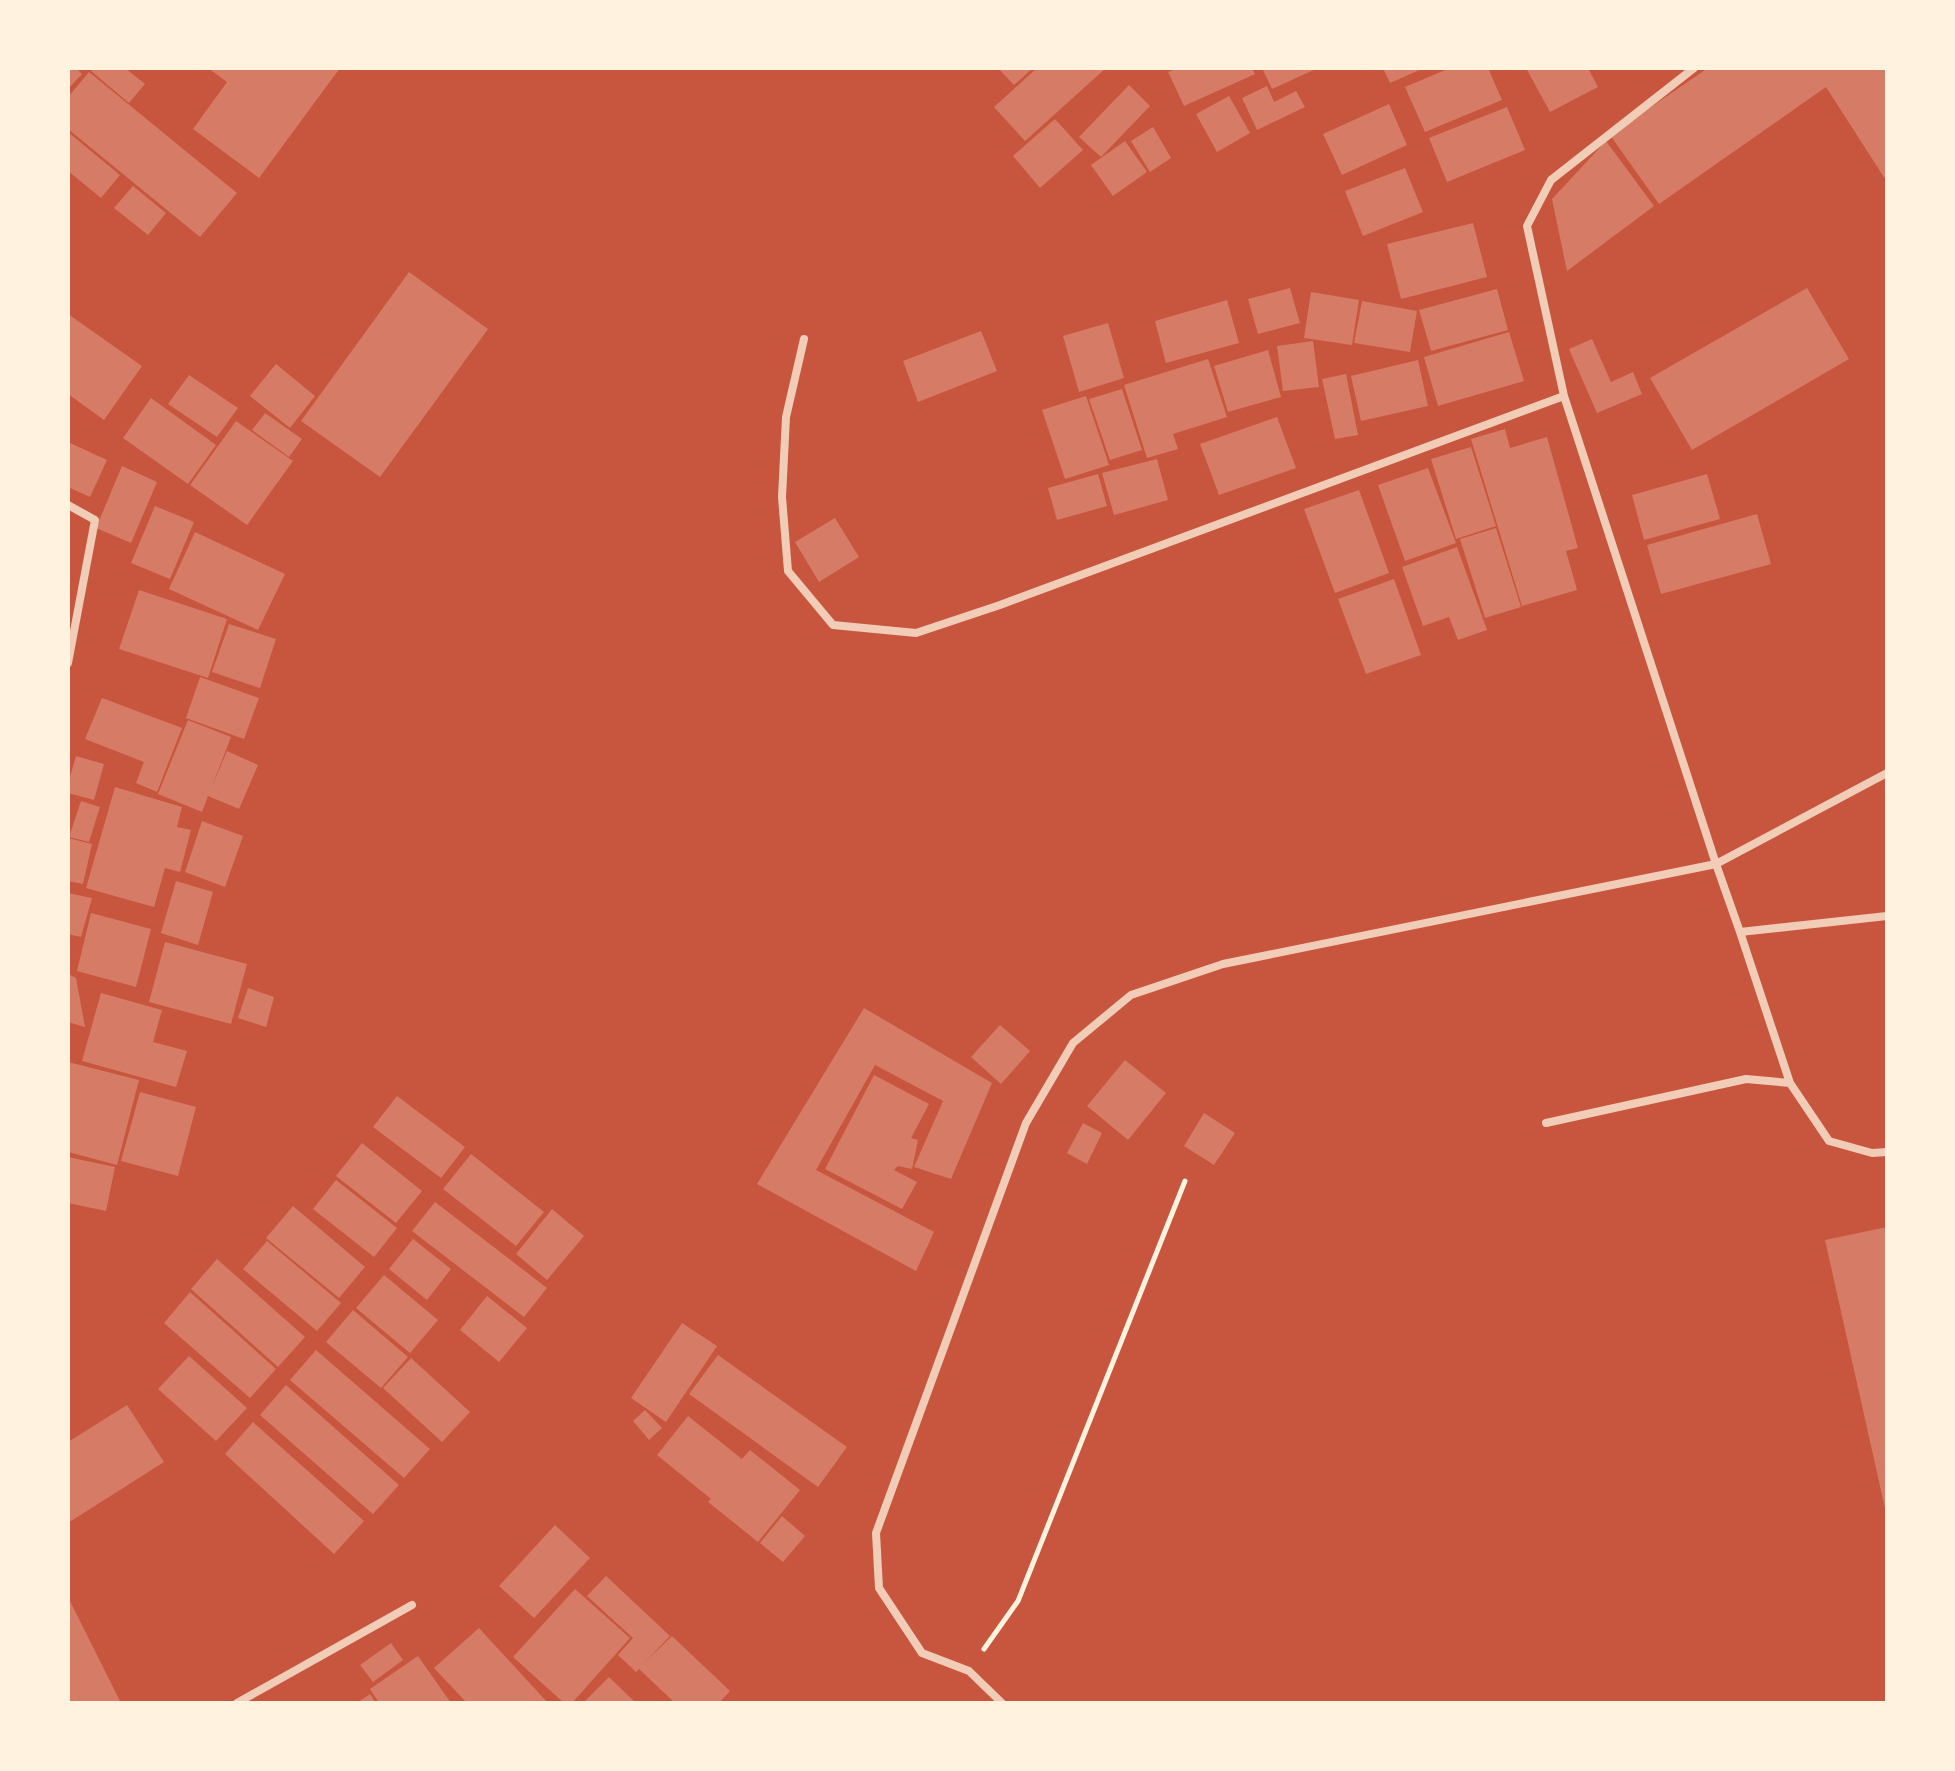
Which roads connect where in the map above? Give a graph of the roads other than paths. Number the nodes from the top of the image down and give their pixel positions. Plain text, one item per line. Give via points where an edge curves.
1 (1694, 68) edge
2 (804, 339) dead end
3 (1564, 396) junction
4 (68, 505) edge
5 (68, 663) edge
6 (1887, 773) edge
7 (1716, 864) junction
8 (1887, 916) edge
9 (1740, 932) junction
10 (1790, 1083) junction
11 (1546, 1123) dead end
12 (1887, 1152) edge
13 (412, 1605) dead end
14 (237, 1703) edge
15 (1002, 1703) edge

1 - 3 street via 1551,180 1527,226
2 - 3 street via 786,417 782,497 788,571 833,625 916,633
3 - 7 street
4 - 5 street via 95,520
6 - 7 street
7 - 9 street
7 - 15 street via 1223,964 1131,995 1073,1043 1026,1123 876,1533 879,1588 922,1653 969,1671
8 - 9 street
9 - 10 street
10 - 11 street via 1746,1079
10 - 12 street via 1829,1141
13 - 14 street

